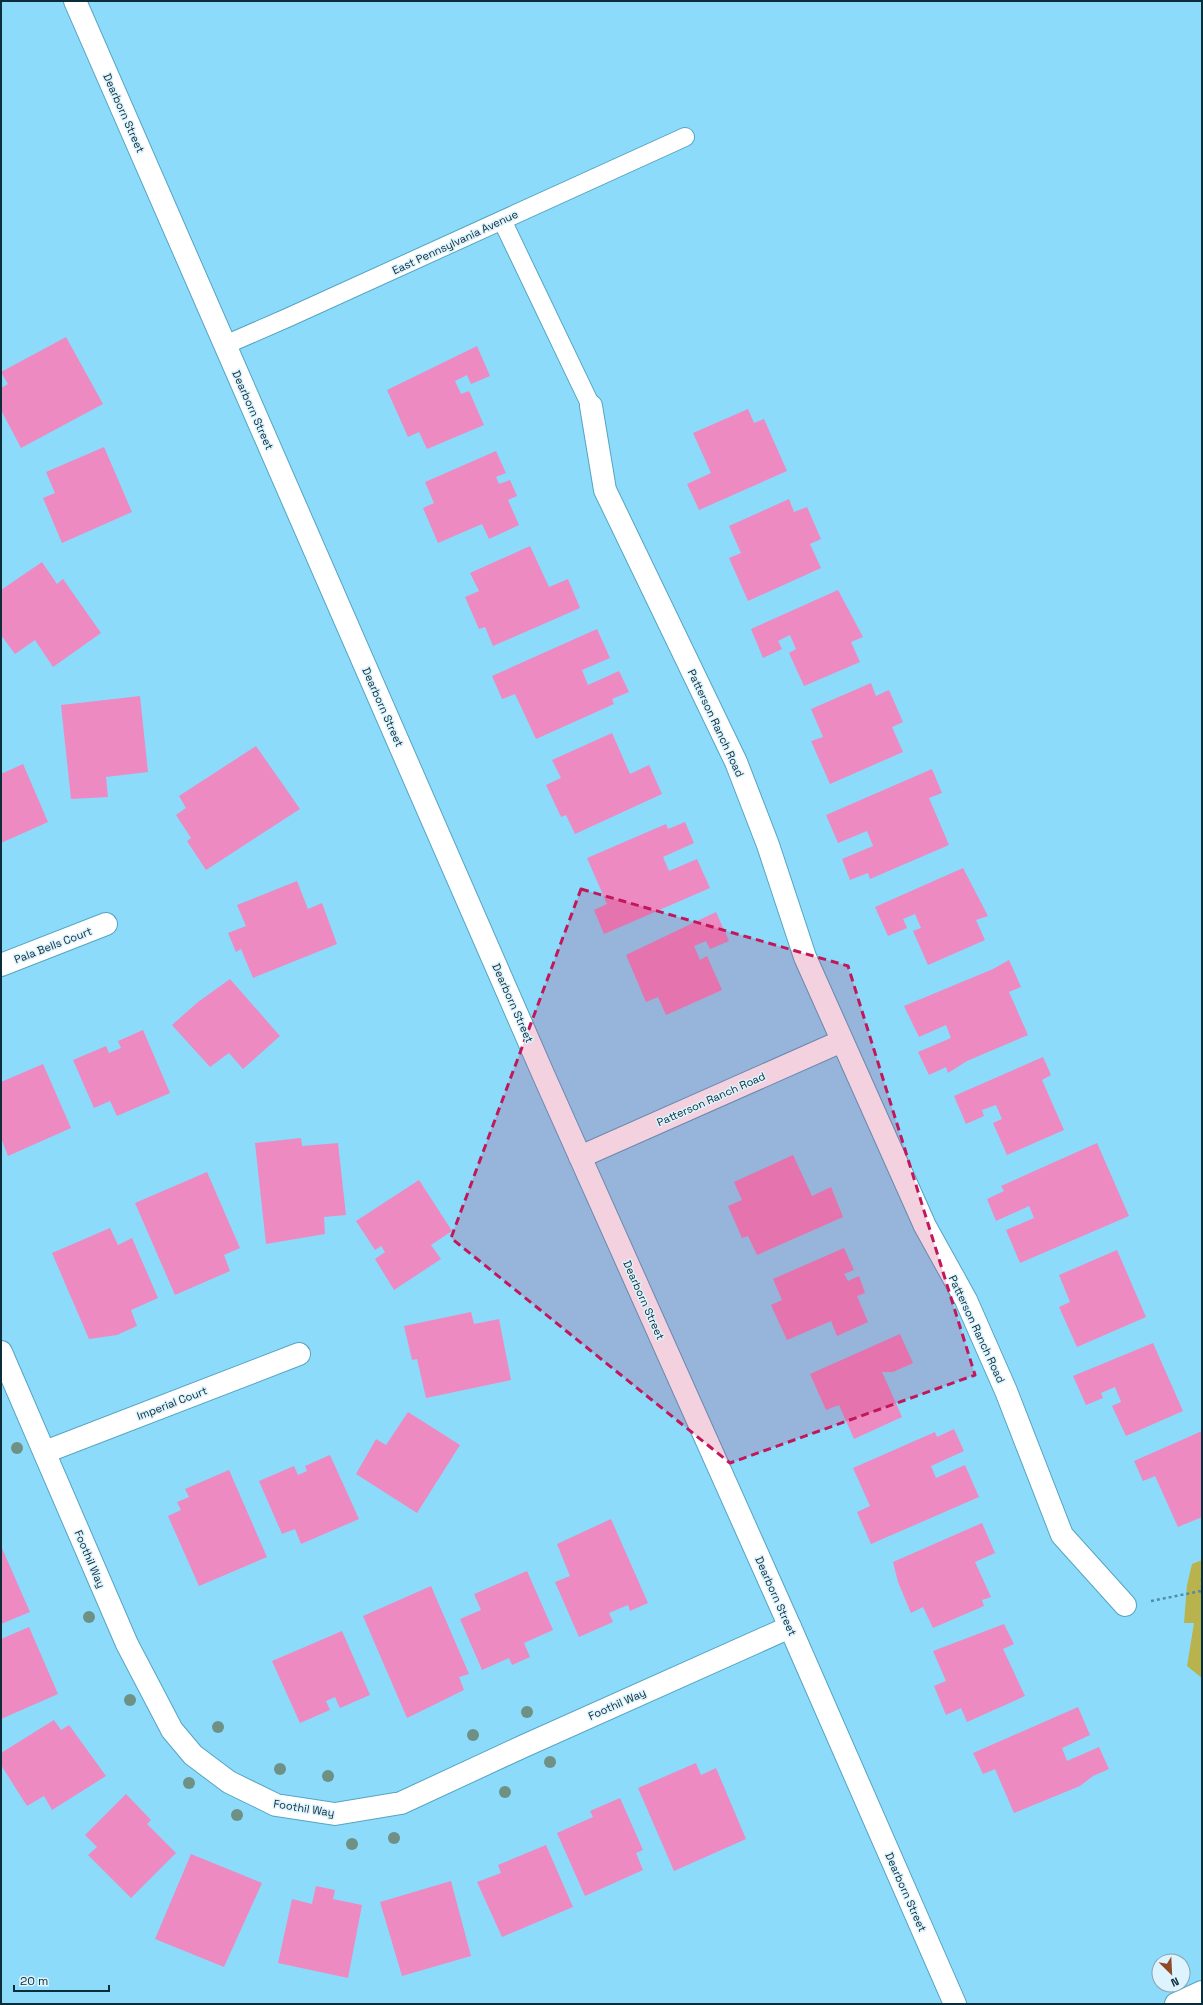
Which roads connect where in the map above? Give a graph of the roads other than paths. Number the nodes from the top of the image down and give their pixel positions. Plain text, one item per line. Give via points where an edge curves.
1 (75, 1) edge
2 (685, 136) dead end
3 (502, 220) junction
4 (225, 345) junction
5 (591, 406) joint
6 (106, 924) dead end
7 (1, 965) edge
8 (842, 1041) junction
9 (580, 1158) junction
10 (1, 1352) edge
11 (299, 1354) dead end
12 (45, 1452) junction
13 (1125, 1605) road end
14 (790, 1627) junction
15 (1202, 1992) edge
16 (955, 2004) edge
17 (1176, 2004) edge

1 - 4 street, Dearborn Street
2 - 3 lane, East Pennsylvania Avenue
3 - 4 lane, East Pennsylvania Avenue
3 - 5 lane
4 - 9 street, Dearborn Street
5 - 8 street, Patterson Ranch Road via 605,490 736,762 768,845 805,957
6 - 7 street, Pala Bells Court
8 - 9 street, Patterson Ranch Road
8 - 13 street, Patterson Ranch Road via 925,1226 966,1300 1062,1535
9 - 14 street, Dearborn Street
10 - 12 street, Foothil Way
11 - 12 street, Imperial Court
12 - 14 street, Foothil Way via 127,1644 172,1730 194,1754 229,1782 276,1805 335,1814 401,1803
14 - 16 street, Dearborn Street
15 - 17 street

